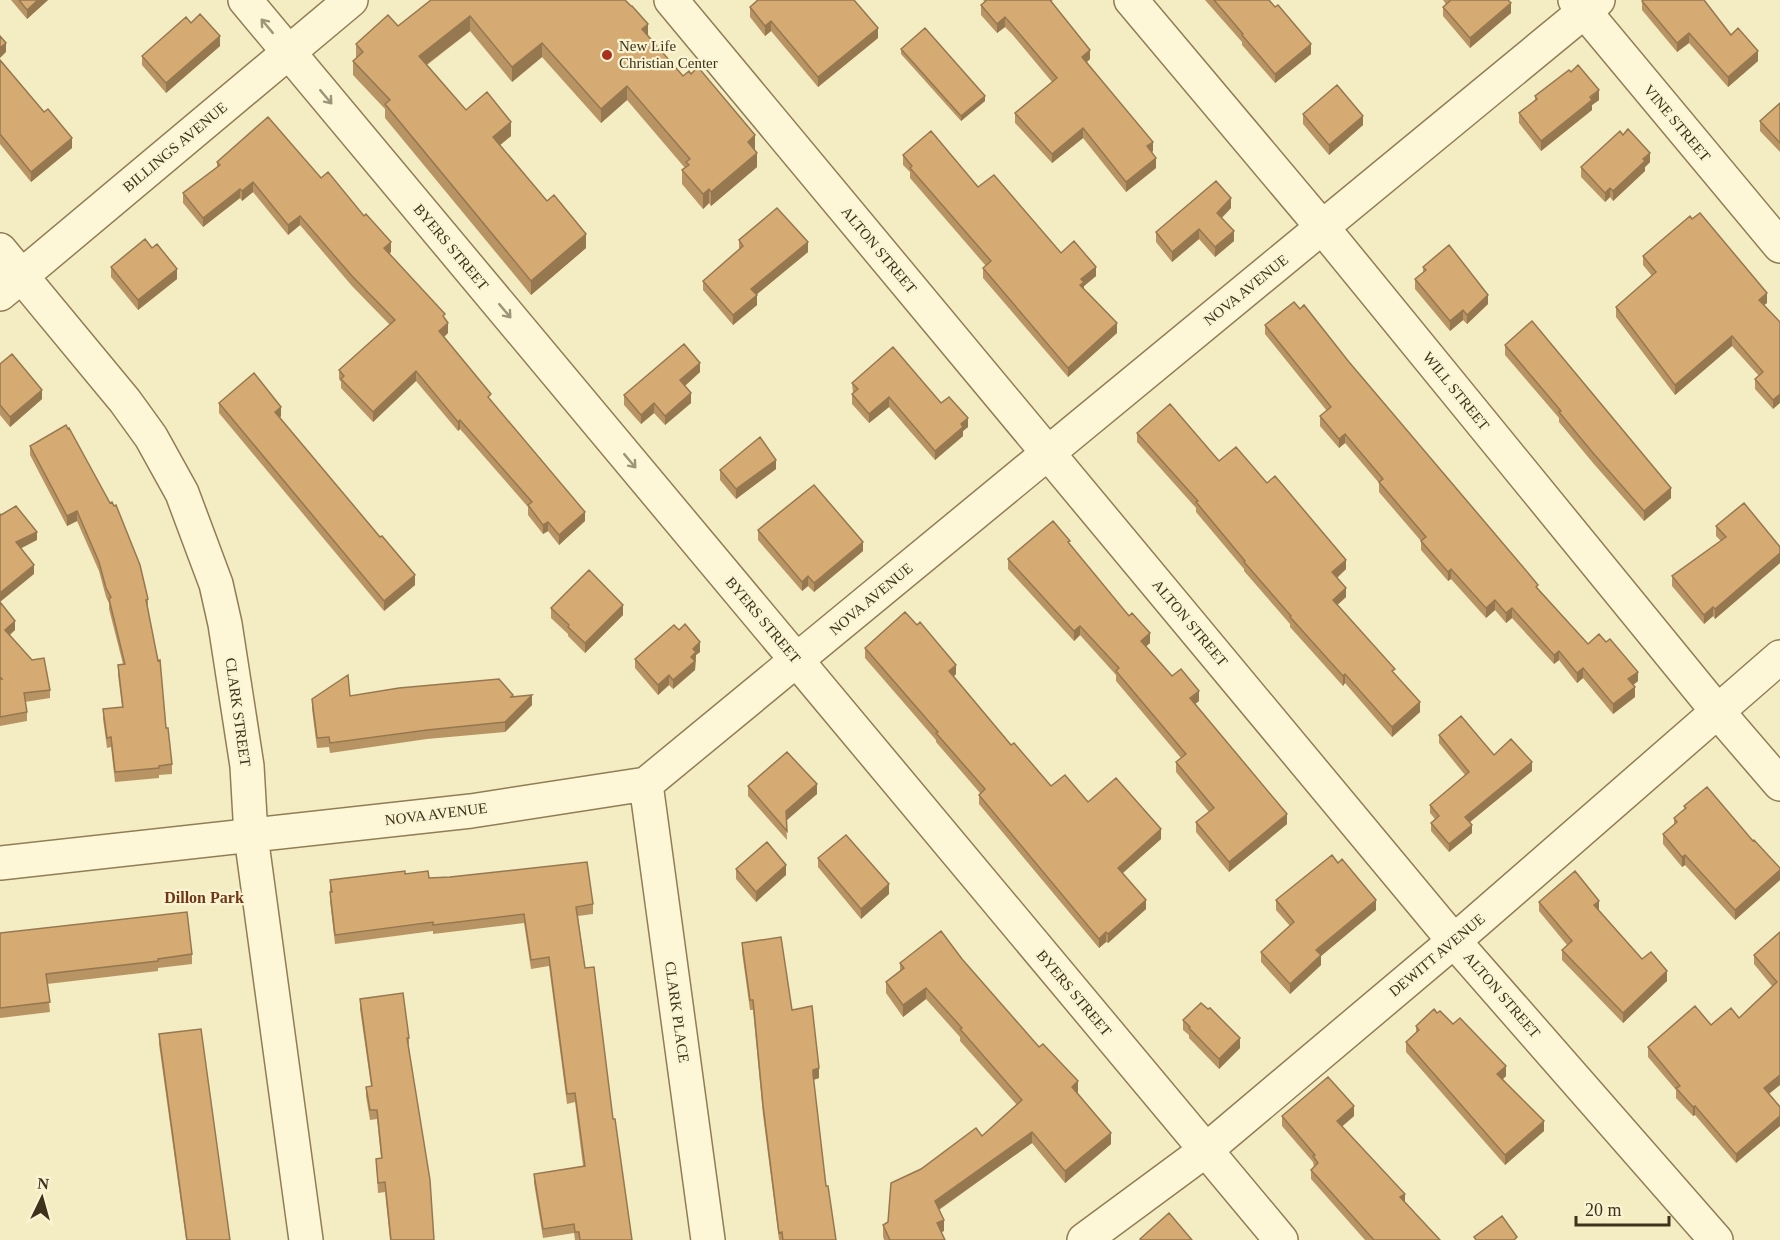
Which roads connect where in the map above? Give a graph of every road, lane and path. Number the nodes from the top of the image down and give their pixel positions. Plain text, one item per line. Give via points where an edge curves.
1 (245, 0) edge
2 (351, 0) edge
3 (671, 0) edge
4 (1131, 0) edge
5 (1586, 4) edge
6 (289, 52) junction
7 (1322, 227) junction
8 (1780, 246) edge
9 (0, 250) edge
10 (11, 285) edge
11 (1048, 453) junction
12 (1780, 657) edge
13 (797, 661) junction
14 (1718, 712) junction
15 (646, 784) junction
16 (1780, 784) edge
17 (251, 836) junction
18 (0, 863) edge
19 (1454, 941) junction
20 (1206, 1150) junction
21 (306, 1240) edge
22 (708, 1240) edge
23 (1084, 1240) edge
24 (1281, 1240) edge
25 (1716, 1240) edge

6 -> 1 street, BYERS STREET
2 - 6 street, BILLINGS AVENUE
3 - 11 street, ALTON STREET
4 - 7 street, WILL STREET
5 - 7 street, NOVA AVENUE
5 - 8 street, VINE STREET
6 - 10 street, BILLINGS AVENUE
6 -> 13 street, BYERS STREET
7 - 11 street, NOVA AVENUE
7 - 14 street, WILL STREET
9 - 10 street, CLARK STREET
10 - 17 street, CLARK STREET via 125,400 163,456 182,493 216,584 225,624 247,766
11 - 13 street, NOVA AVENUE
11 - 19 street, ALTON STREET
12 - 14 street, DEWITT AVENUE
13 - 15 street, NOVA AVENUE
13 - 20 street, BYERS STREET
14 - 16 street, WILL STREET
14 - 19 street, DEWITT AVENUE
15 - 17 street, NOVA AVENUE via 471,811
15 - 22 street, CLARK PLACE
17 - 18 street, NOVA AVENUE
17 - 21 street, CLARK STREET
19 - 20 street, DEWITT AVENUE
19 - 25 street, ALTON STREET
20 - 23 street, DEWITT AVENUE
20 - 24 street, BYERS STREET

